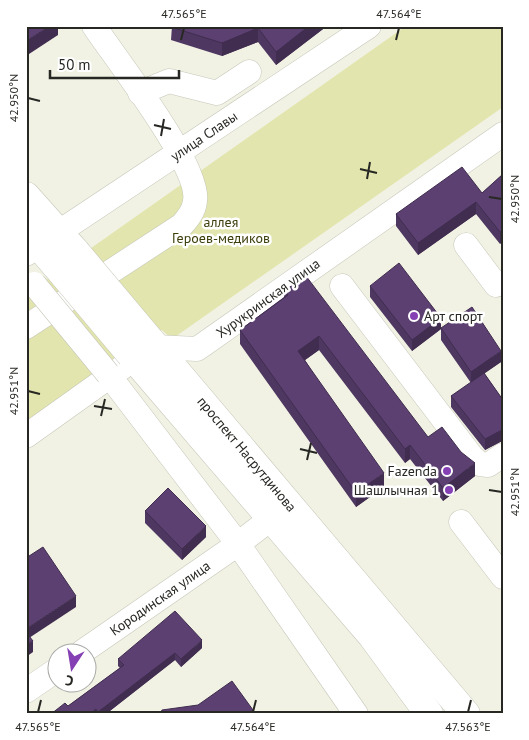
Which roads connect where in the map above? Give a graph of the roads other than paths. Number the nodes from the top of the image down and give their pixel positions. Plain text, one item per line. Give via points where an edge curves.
1 (94, 26) edge
2 (369, 26) edge
3 (250, 72) dead end
4 (140, 93) junction
5 (503, 134) edge
6 (180, 152) junction
7 (26, 196) edge
8 (466, 245) dead end
9 (47, 247) edge
10 (30, 280) edge
11 (342, 286) dead end
12 (501, 286) edge
13 (26, 327) edge
14 (143, 350) junction
15 (109, 375) junction
16 (26, 436) edge
17 (503, 455) edge
18 (280, 511) junction
19 (461, 522) dead end
20 (238, 544) junction
21 (503, 577) edge
22 (96, 642) edge
23 (48, 676) edge
24 (26, 691) edge
25 (346, 710) edge
26 (429, 714) edge
27 (466, 714) edge

1 - 4 street
2 - 6 street, улица Славы
3 - 4 street via 217,93 170,81
4 - 6 street
5 - 14 street, Хурукринская улица via 197,349
6 - 9 street, улица Славы
6 - 13 street via 191,177 196,200 182,225
7 - 9 main road, проспект Насрутдинова
8 - 12 street
9 - 14 main road, проспект Насрутдинова, bridge
10 - 15 street, bridge
11 - 17 street via 472,457 480,464 488,465
14 - 15 street
14 - 18 main road, проспект Насрутдинова
15 - 16 street
15 - 20 street
18 - 20 street, Кородинская улица
18 - 26 main road, проспект Насрутдинова
18 - 27 main road, проспект Насрутдинова
19 - 21 street
20 - 22 street, Кородинская улица
20 - 25 street
23 - 24 street

